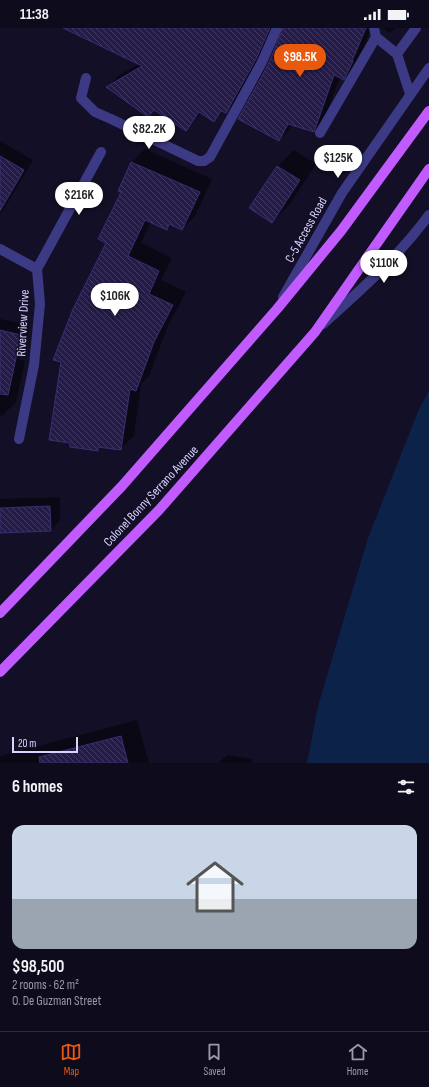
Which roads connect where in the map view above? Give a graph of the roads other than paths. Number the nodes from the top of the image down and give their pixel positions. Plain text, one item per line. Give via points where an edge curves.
1 (277, 28) edge
2 (416, 28) edge
3 (375, 32) edge
4 (397, 54) junction
5 (429, 68) edge
6 (86, 78) dead end
7 (410, 94) junction
8 (429, 111) edge
9 (320, 133) dead end
10 (101, 152) dead end
11 (429, 169) edge
12 (429, 215) edge
13 (0, 249) edge
14 (37, 269) junction
15 (277, 309) junction
16 (314, 332) junction
17 (19, 439) dead end
18 (0, 613) edge
19 (0, 672) edge

1 - 6 street via 262,62 210,157 204,161 198,161 94,112 81,98
2 - 4 street
3 - 4 street
3 - 9 street
4 - 7 street
5 - 7 street, C-5 Access Road
7 - 15 street, C-5 Access Road via 342,192
8 - 15 main road via 341,231
10 - 14 street
11 - 16 main road, Colonel Bonny Serrano Avenue
12 - 16 street via 374,278
13 - 14 street
14 - 17 street, Riverview Drive via 40,304 34,365
15 - 18 main road via 122,486
16 - 19 main road, Colonel Bonny Serrano Avenue via 159,510

